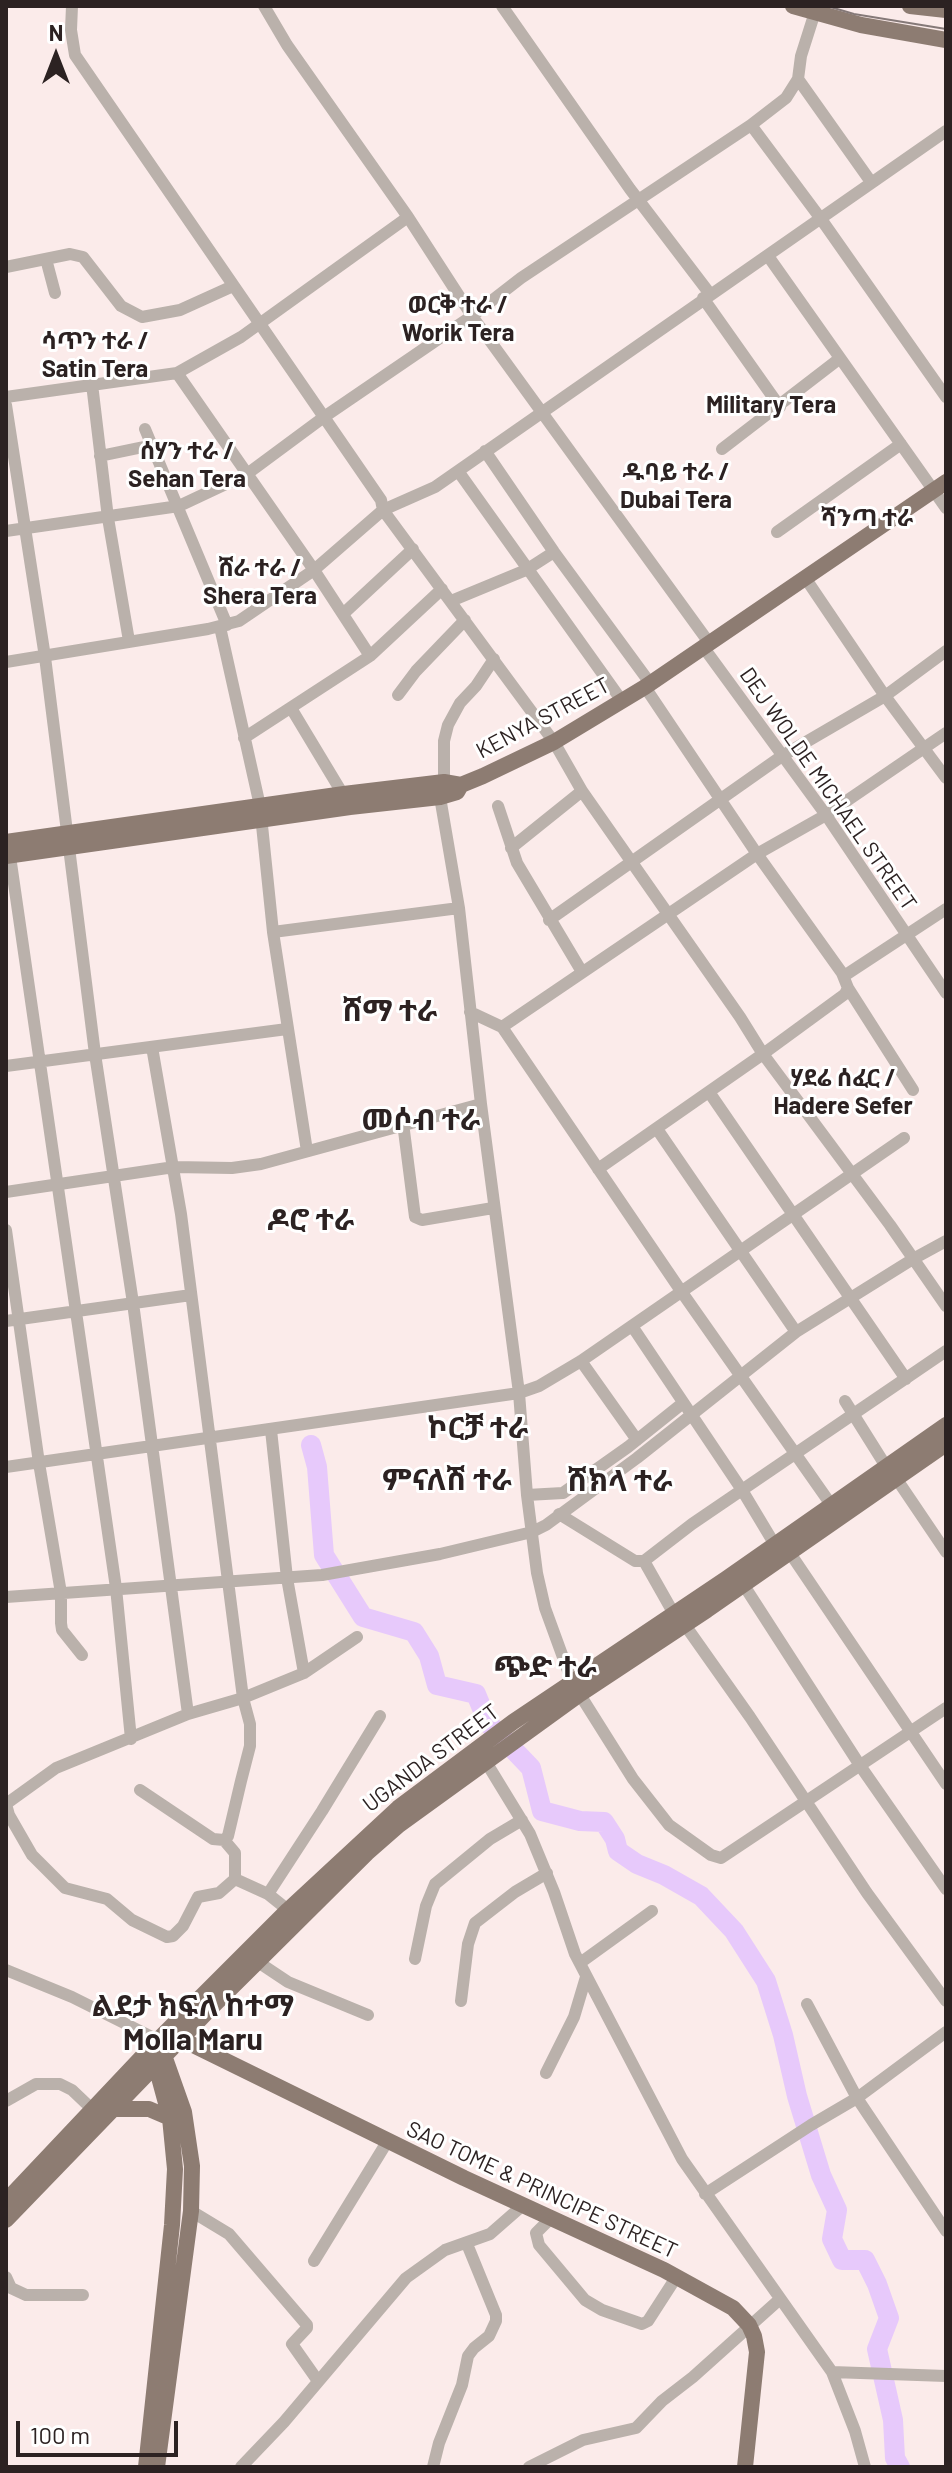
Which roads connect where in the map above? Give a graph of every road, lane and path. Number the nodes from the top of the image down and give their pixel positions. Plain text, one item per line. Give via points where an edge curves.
1 (72, 6) edge
2 (264, 6) edge
3 (502, 6) edge
4 (793, 6) edge
5 (910, 6) edge
6 (946, 10) edge
7 (815, 12) junction
8 (946, 40) edge
9 (798, 79) junction
10 (751, 125) junction
11 (946, 131) edge
12 (871, 182) junction
13 (639, 200) junction
14 (408, 217) junction
15 (821, 219) junction
16 (768, 256) junction
17 (46, 259) junction
18 (6, 267) edge
19 (233, 286) junction
20 (55, 293) dead end
21 (707, 296) junction
22 (472, 316) junction
23 (258, 324) junction
24 (839, 359) junction
25 (177, 373) junction
26 (92, 384) junction
27 (6, 397) edge
28 (946, 397) edge
29 (6, 405) edge
30 (780, 407) junction
31 (541, 415) junction
32 (324, 417) junction
33 (145, 429) dead end
34 (901, 444) junction
35 (153, 445) junction
36 (722, 449) dead end
37 (485, 451) junction
38 (100, 456) junction
39 (458, 471) junction
40 (247, 474) junction
41 (940, 486) edge
42 (179, 506) junction
43 (946, 508) edge
44 (383, 510) junction
45 (108, 518) junction
46 (23, 529) junction
47 (6, 531) edge
48 (777, 532) dead end
49 (413, 549) junction
50 (554, 552) junction
51 (314, 570) junction
52 (526, 570) junction
53 (806, 579) junction
54 (442, 589) junction
55 (451, 601) junction
56 (343, 614) junction
57 (465, 620) junction
58 (223, 626) junction
59 (129, 641) junction
60 (707, 646) junction
61 (946, 651) edge
62 (370, 656) junction
63 (45, 657) junction
64 (494, 659) junction
65 (6, 662) edge
66 (647, 685) junction
67 (398, 695) dead end
68 (885, 696) junction
69 (622, 701) junction
70 (291, 708) junction
71 (946, 733) edge
72 (244, 738) junction
73 (554, 742) junction
74 (925, 749) junction
75 (782, 756) junction
76 (946, 778) edge
77 (448, 788) junction
78 (582, 791) junction
79 (722, 799) junction
80 (347, 800) junction
81 (498, 806) dead end
82 (260, 813) junction
83 (826, 815) junction
84 (68, 841) junction
85 (7, 847) edge
86 (511, 848) junction
87 (757, 854) junction
88 (633, 863) junction
89 (459, 908) junction
90 (946, 909) edge
91 (669, 914) junction
92 (549, 920) junction
93 (273, 932) junction
94 (906, 934) junction
95 (582, 972) junction
96 (846, 982) junction
97 (946, 991) edge
98 (470, 1012) junction
99 (502, 1027) junction
100 (287, 1029) junction
101 (152, 1047) junction
102 (95, 1054) junction
103 (763, 1054) junction
104 (41, 1062) junction
105 (6, 1066) edge
106 (913, 1090) dead end
107 (709, 1092) junction
108 (481, 1104) junction
109 (403, 1123) junction
110 (657, 1129) junction
111 (904, 1138) dead end
112 (307, 1151) junction
113 (174, 1167) junction
114 (598, 1169) junction
115 (852, 1175) junction
116 (112, 1176) junction
117 (57, 1185) junction
118 (6, 1192) edge
119 (493, 1208) junction
120 (793, 1214) junction
121 (6, 1230) edge
122 (946, 1241) edge
123 (740, 1251) junction
124 (913, 1259) junction
125 (681, 1291) junction
126 (191, 1295) junction
127 (850, 1300) junction
128 (133, 1303) junction
129 (946, 1306) edge
130 (74, 1311) junction
131 (12, 1320) edge
132 (632, 1326) junction
133 (796, 1332) junction
134 (946, 1351) edge
135 (581, 1361) junction
136 (739, 1375) junction
137 (906, 1379) junction
138 (519, 1393) junction
139 (845, 1401) dead end
140 (683, 1403) junction
141 (853, 1415) junction
142 (691, 1416) junction
143 (946, 1425) edge
144 (271, 1430) junction
145 (211, 1438) junction
146 (946, 1444) edge
147 (152, 1447) junction
148 (634, 1448) junction
149 (796, 1452) junction
150 (96, 1455) junction
151 (39, 1463) junction
152 (6, 1467) edge
153 (892, 1473) junction
154 (742, 1490) junction
155 (527, 1495) junction
156 (559, 1495) junction
157 (832, 1506) junction
158 (564, 1510) junction
159 (532, 1532) junction
160 (783, 1549) junction
161 (946, 1552) edge
162 (644, 1561) junction
163 (287, 1578) junction
164 (228, 1580) junction
165 (743, 1584) junction
166 (172, 1586) junction
167 (116, 1588) junction
168 (61, 1593) junction
169 (6, 1597) edge
170 (680, 1620) junction
171 (357, 1637) dead end
172 (82, 1655) dead end
173 (304, 1673) junction
174 (576, 1688) junction
175 (243, 1698) junction
176 (946, 1708) edge
177 (188, 1714) junction
178 (380, 1716) dead end
179 (910, 1731) junction
180 (131, 1739) junction
181 (489, 1754) junction
182 (861, 1767) junction
183 (946, 1784) edge
184 (140, 1790) dead end
185 (806, 1800) junction
186 (6, 1804) edge
187 (522, 1820) junction
188 (224, 1840) junction
189 (547, 1873) junction
190 (235, 1879) junction
191 (946, 1889) edge
192 (268, 1894) junction
193 (288, 1910) junction
194 (652, 1911) dead end
195 (415, 1959) dead end
196 (258, 1962) junction
197 (580, 1963) junction
198 (6, 1970) edge
199 (586, 1977) junction
200 (461, 2001) dead end
201 (946, 2001) edge
202 (807, 2004) dead end
203 (368, 2015) dead end
204 (946, 2032) edge
205 (181, 2039) junction
206 (158, 2052) junction
207 (546, 2073) dead end
208 (857, 2098) junction
209 (6, 2101) edge
210 (113, 2109) junction
211 (93, 2110) junction
212 (170, 2118) junction
213 (387, 2142) junction
214 (705, 2194) junction
215 (6, 2201) edge
216 (522, 2206) junction
217 (191, 2211) junction
218 (550, 2219) junction
219 (6, 2220) edge
220 (946, 2231) edge
221 (467, 2244) junction
222 (314, 2261) dead end
223 (677, 2276) junction
224 (6, 2277) edge
225 (83, 2295) dead end
226 (780, 2299) junction
227 (749, 2325) junction
228 (832, 2372) junction
229 (946, 2376) edge
230 (318, 2381) junction
231 (247, 2466) edge
232 (146, 2467) edge
233 (157, 2467) edge
234 (433, 2467) edge
235 (529, 2467) edge
236 (745, 2467) edge
237 (865, 2467) edge

1 - 19 street via 75,55
2 - 14 street, DEJ WOLDE MICHAEL STREET
3 - 13 street
4 - 7 main road
5 - 6 main road
7 - 8 main road
7 - 9 street
9 - 10 street via 786,98
9 - 12 street
10 - 13 street
10 - 15 street
11 - 12 street
12 - 15 street
13 - 21 street
13 - 22 street
14 - 22 street, DEJ WOLDE MICHAEL STREET
14 - 23 street
15 - 16 street
15 - 28 street
16 - 21 street
16 - 24 street
17 - 18 street
17 - 19 street via 83,257 121,306 142,317 180,310
17 - 20 street
19 - 23 street
21 - 30 street
21 - 31 street
22 - 31 street, DEJ WOLDE MICHAEL STREET
22 - 32 street
23 - 25 street
23 - 32 street
24 - 30 street
24 - 34 street
25 - 26 street
25 - 40 street
26 - 27 street
26 - 38 street
29 - 46 street
30 - 36 street
31 - 37 street
31 - 60 street, DEJ WOLDE MICHAEL STREET
32 - 40 street
32 - 44 street
33 - 35 street
34 - 41 street
34 - 48 street
35 - 38 street
35 - 42 street
37 - 39 street
37 - 50 street
38 - 45 street
39 - 44 street
39 - 52 street
40 - 42 street
40 - 51 street
41 - 43 street
41 - 53 main road, KENYA STREET
42 - 45 street
42 - 58 street
44 - 49 street
44 - 51 street
45 - 46 street
45 - 59 street
46 - 47 street
46 - 63 street
49 - 54 street
49 - 56 street
50 - 52 street
50 - 66 street
51 - 56 street
51 - 58 street via 257,610
52 - 55 street
52 - 69 street
53 - 60 main road, KENYA STREET
53 - 68 street
54 - 55 street
54 - 62 street
55 - 57 street
56 - 62 street
57 - 64 street
57 - 67 street
58 - 59 street
58 - 72 street
59 - 63 street
60 - 66 main road, KENYA STREET
60 - 75 street, DEJ WOLDE MICHAEL STREET
61 - 68 street
62 - 70 street
63 - 65 street
63 - 84 street
64 - 73 street
64 - 77 street via 448,725
66 - 69 main road, KENYA STREET
66 - 79 street
68 - 74 street
68 - 75 street
69 - 73 main road, KENYA STREET
70 - 72 street
70 - 80 street
71 - 74 street
72 - 82 street
73 - 77 main road, KENYA STREET
73 - 78 street
74 - 76 street
74 - 83 street
75 - 79 street
75 - 83 street, DEJ WOLDE MICHAEL STREET
77 - 80 main road, KENYA STREET
77 - 89 street
78 - 86 street
78 - 88 street
79 - 87 street
79 - 88 street
80 - 82 main road, KENYA STREET
81 - 86 street
82 - 84 main road
82 - 93 street
83 - 87 street
83 - 94 street, DEJ WOLDE MICHAEL STREET
84 - 85 main road
84 - 102 street
85 - 104 street
86 - 92 street
87 - 91 street
87 - 96 street
88 - 91 street
88 - 92 street
89 - 93 street
89 - 98 street
90 - 94 street
91 - 95 street
91 - 103 street
92 - 95 street
93 - 100 street
94 - 96 street
94 - 97 street, DEJ WOLDE MICHAEL STREET
95 - 99 street
96 - 103 street via 845,994
96 - 106 street
98 - 99 street
98 - 108 street
99 - 114 street
100 - 101 street
100 - 112 street
101 - 102 street
101 - 113 street
102 - 104 street
102 - 116 street
103 - 107 street
103 - 115 street
104 - 105 street
104 - 117 street
107 - 110 street
107 - 120 street
108 - 109 street
108 - 119 street
109 - 112 street
109 - 119 street via 415,1217
110 - 114 street
110 - 123 street
111 - 115 street
112 - 113 street via 232,1168
113 - 116 street
113 - 126 street
114 - 125 street
115 - 120 street
115 - 124 street
116 - 117 street
116 - 128 street
117 - 118 street
117 - 130 street
119 - 138 street
120 - 123 street
120 - 127 street
121 - 131 street
122 - 124 street
123 - 125 street
123 - 133 street
124 - 127 street
124 - 129 street
125 - 132 street
125 - 136 street
126 - 128 street
126 - 145 street
127 - 133 street
127 - 137 street
128 - 130 street
128 - 147 street
130 - 131 street
130 - 150 street
131 - 151 street
132 - 135 street
132 - 140 street
133 - 136 street
134 - 137 street
135 - 138 street
135 - 148 street
136 - 142 street
136 - 149 street
137 - 141 street
138 - 144 street
138 - 155 street
139 - 141 street
140 - 142 street
140 - 148 street
141 - 149 street
141 - 153 street
142 - 148 street
142 - 154 street
143 - 153 main road, UGANDA STREET
144 - 145 street
144 - 163 street
145 - 147 street
145 - 164 street
146 - 153 main road, UGANDA STREET
147 - 150 street
147 - 166 street
148 - 156 street
148 - 158 street
149 - 154 street
149 - 157 street
150 - 151 street
150 - 167 street
151 - 152 street
151 - 168 street
153 - 157 main road, UGANDA STREET
153 - 160 main road, UGANDA STREET
153 - 161 street
154 - 160 street
154 - 162 street
155 - 156 street
155 - 159 street
156 - 158 street
157 - 160 main road, UGANDA STREET
158 - 159 street
158 - 162 street via 635,1561
159 - 163 street via 342,1572
159 - 174 street via 545,1608
160 - 165 main road, UGANDA STREET
160 - 170 main road, UGANDA STREET
160 - 179 street
162 - 170 street
163 - 164 street
163 - 173 street
164 - 166 street
164 - 175 street
165 - 170 main road, UGANDA STREET
165 - 182 street
166 - 167 street
166 - 177 street
167 - 168 street
167 - 180 street
168 - 169 street
168 - 172 street via 62,1630
170 - 174 main road, UGANDA STREET
170 - 185 street
171 - 173 street
173 - 175 street
174 - 181 main road, UGANDA STREET
174 - 185 street via 669,1825 711,1855 728,1856
175 - 177 street
175 - 188 street via 250,1746
176 - 179 street
177 - 180 street
178 - 192 street
179 - 182 street
179 - 183 street
180 - 186 street via 56,1768
181 - 187 street
181 - 193 main road, UGANDA STREET via 398,1808
181 - 196 main road, UGANDA STREET via 367,1853
182 - 185 street
182 - 191 street
184 - 188 street via 213,1839
185 - 201 street
186 - 190 street via 32,1855 65,1888 107,1899 132,1920 167,1937 183,1926 198,1897 216,1894
187 - 189 street
187 - 195 street via 435,1884
188 - 190 street via 235,1853
189 - 197 street
189 - 200 street via 475,1923
190 - 192 street
192 - 193 street
193 - 206 main road, UGANDA STREET
194 - 197 street
196 - 203 street via 288,1982
196 - 205 main road, UGANDA STREET
197 - 199 street
198 - 206 street via 72,1997
199 - 207 street via 574,2017
199 - 214 street
202 - 208 street
204 - 208 street
205 - 206 main road, UGANDA STREET
205 - 213 main road, SAO TOME & PRINCIPE STREET
206 - 210 main road, UGANDA STREET
206 - 211 main road, UGANDA STREET
206 - 212 main road
206 - 217 main road via 184,2112 192,2166
208 - 214 street
208 - 220 street
209 - 211 street via 36,2084 60,2084
210 - 212 main road via 149,2109
210 - 219 main road, UGANDA STREET
211 - 215 main road, UGANDA STREET
212 - 232 main road via 175,2200
213 - 216 main road, SAO TOME & PRINCIPE STREET
213 - 222 street
214 - 226 street
216 - 218 main road, SAO TOME & PRINCIPE STREET
216 - 221 street via 499,2228
217 - 230 street via 229,2234 307,2325 293,2346
217 - 233 main road
218 - 223 main road, SAO TOME & PRINCIPE STREET
218 - 223 street via 535,2237 585,2300 602,2310 642,2324
221 - 230 street via 445,2250 406,2278
221 - 234 street via 496,2321 468,2356
223 - 227 main road, SAO TOME & PRINCIPE STREET via 722,2300
224 - 225 street via 11,2288 26,2295
226 - 227 street
226 - 228 street
227 - 235 street via 643,2424 583,2440
227 - 236 main road via 757,2352
228 - 229 street
228 - 237 street
230 - 231 street

